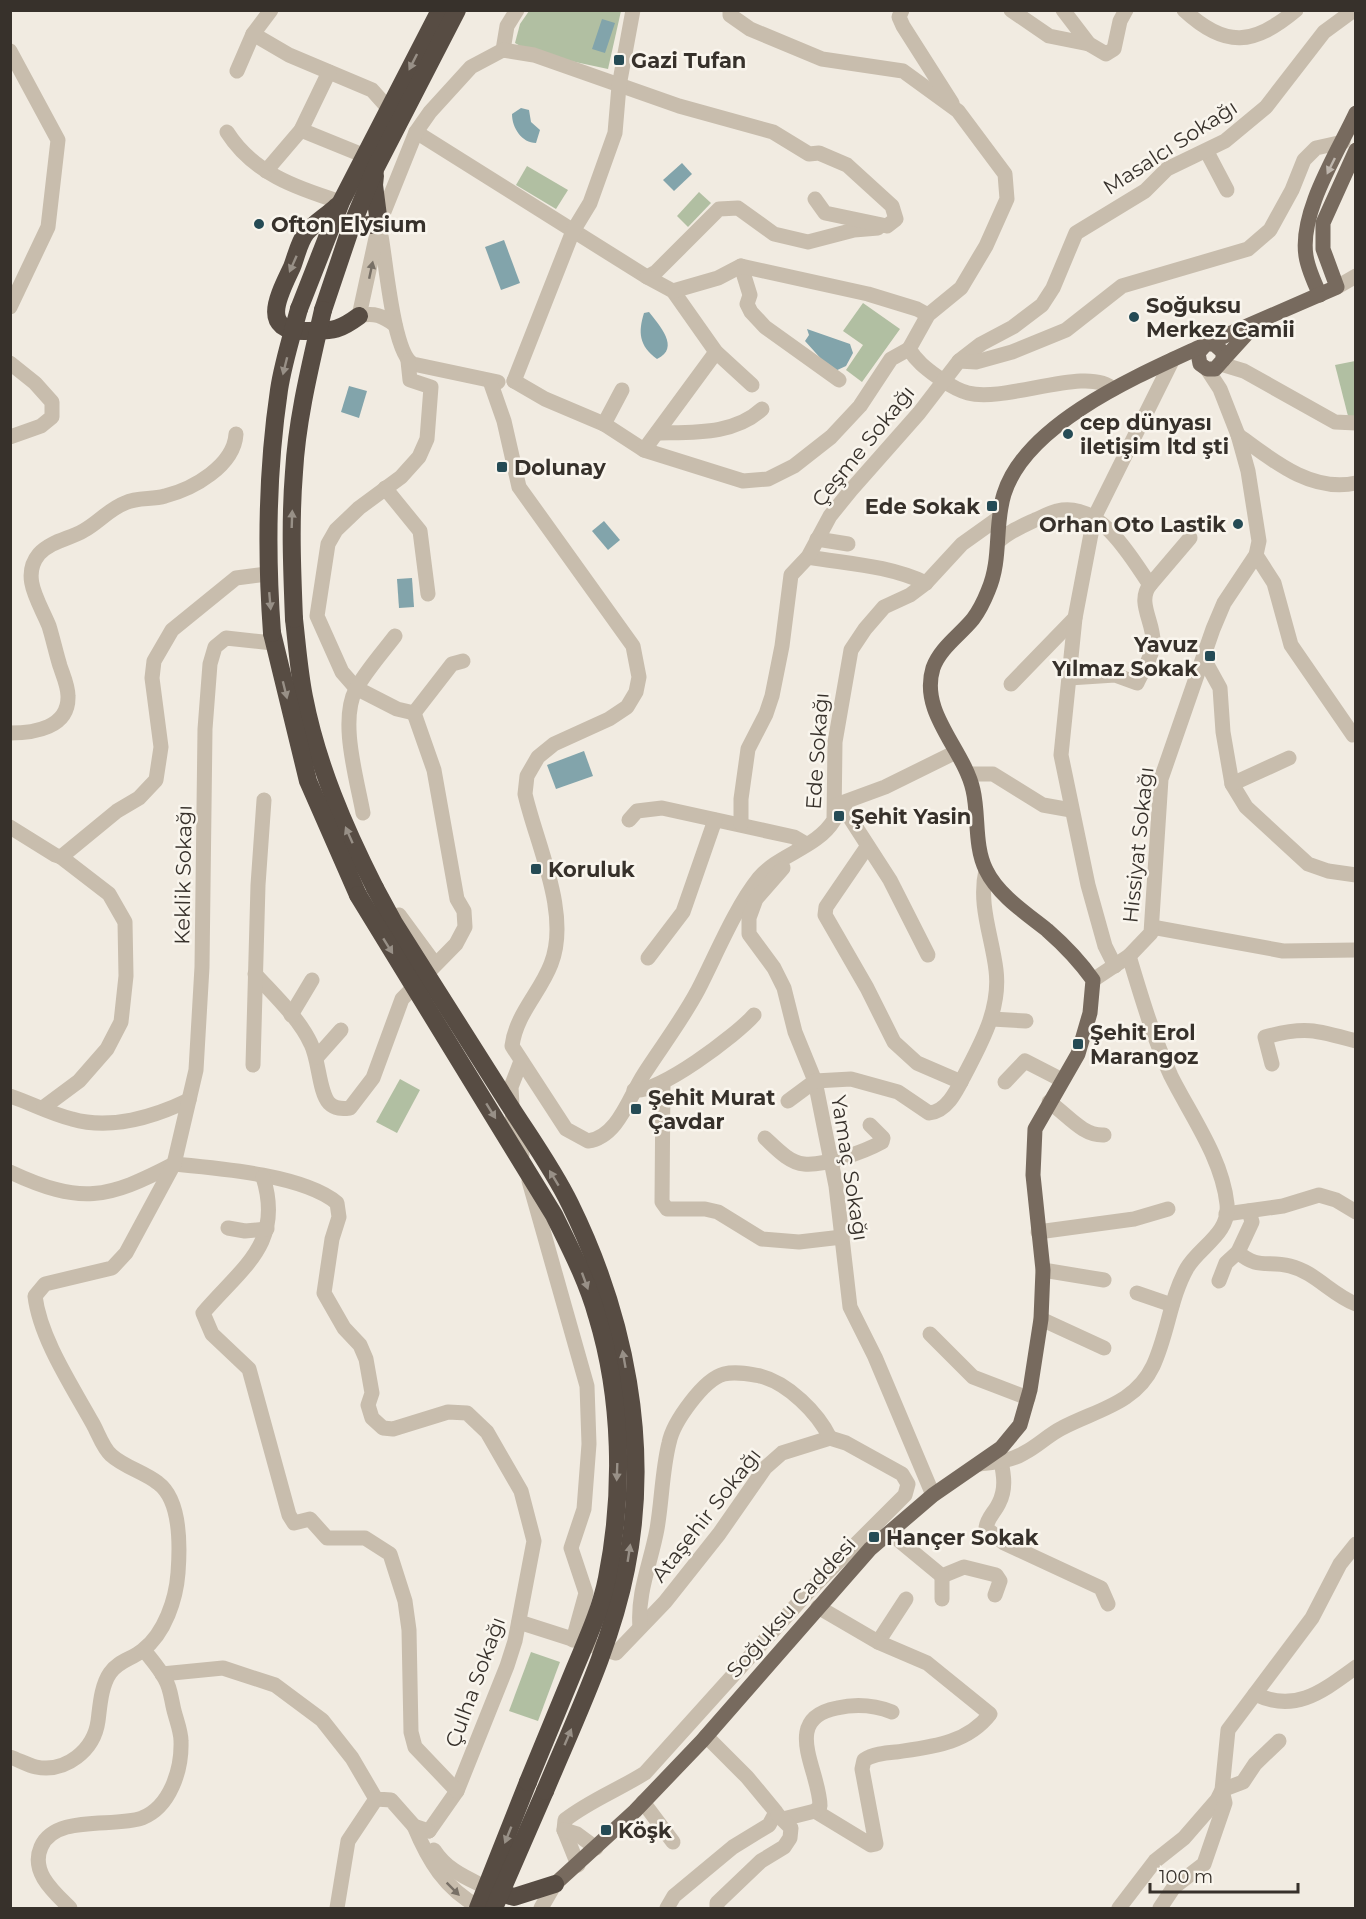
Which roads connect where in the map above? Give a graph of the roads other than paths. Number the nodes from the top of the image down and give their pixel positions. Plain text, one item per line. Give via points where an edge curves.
1 (271, 10) edge
2 (440, 10) edge
3 (457, 10) edge
4 (517, 10) edge
5 (633, 10) edge
6 (902, 10) edge
7 (1011, 10) edge
8 (1063, 10) edge
9 (1126, 10) edge
10 (1184, 10) edge
11 (1296, 10) edge
12 (1354, 10) edge
13 (730, 13) edge
14 (253, 34) junction
15 (1089, 44) junction
16 (503, 50) junction
17 (10, 51) edge
18 (237, 71) dead end
19 (329, 72) junction
20 (619, 86) junction
21 (388, 109) junction
22 (958, 111) junction
23 (1356, 113) edge
24 (301, 130) junction
25 (227, 132) dead end
26 (416, 132) junction
27 (1349, 146) edge
28 (1207, 152) junction
29 (371, 161) junction
30 (266, 171) junction
31 (1227, 190) dead end
32 (815, 199) dead end
33 (341, 202) junction
34 (379, 224) junction
35 (887, 226) junction
36 (351, 227) junction
37 (573, 231) junction
38 (741, 266) junction
39 (647, 277) junction
40 (1349, 283) edge
41 (673, 291) junction
42 (1320, 295) junction
43 (10, 307) edge
44 (927, 315) junction
45 (359, 316) junction
46 (1257, 322) junction
47 (395, 325) junction
48 (1204, 345) junction
49 (909, 349) junction
50 (716, 352) junction
51 (1173, 359) junction
52 (408, 361) junction
53 (959, 361) junction
54 (10, 363) edge
55 (1214, 365) junction
56 (839, 380) dead end
57 (942, 380) junction
58 (490, 381) junction
59 (514, 381) junction
60 (752, 385) dead end
61 (1113, 389) junction
62 (622, 390) dead end
63 (762, 409) dead end
64 (1356, 423) edge
65 (603, 424) junction
66 (657, 433) junction
67 (236, 434) dead end
68 (1238, 435) junction
69 (10, 436) edge
70 (644, 450) junction
71 (1356, 483) edge
72 (385, 488) junction
73 (1094, 518) junction
74 (997, 519) junction
75 (1190, 538) dead end
76 (817, 539) junction
77 (999, 541) junction
78 (848, 544) dead end
79 (1256, 555) junction
80 (808, 557) junction
81 (267, 574) junction
82 (926, 583) junction
83 (1150, 585) junction
84 (428, 594) dead end
85 (1075, 618) junction
86 (395, 636) dead end
87 (273, 638) junction
88 (1204, 659) junction
89 (463, 661) dead end
90 (1069, 678) junction
91 (1011, 684) dead end
92 (356, 688) junction
93 (414, 712) junction
94 (10, 733) edge
95 (1355, 736) edge
96 (956, 752) junction
97 (1289, 758) dead end
98 (968, 774) junction
99 (1232, 784) junction
100 (264, 800) dead end
101 (838, 805) junction
102 (1071, 810) junction
103 (363, 813) dead end
104 (629, 820) dead end
105 (715, 820) junction
106 (741, 824) junction
107 (10, 827) edge
108 (806, 844) junction
109 (867, 847) junction
110 (61, 857) junction
111 (785, 858) junction
112 (986, 870) junction
113 (1356, 875) edge
114 (367, 891) junction
115 (399, 915) dead end
116 (1152, 927) junction
117 (1356, 950) edge
118 (928, 955) dead end
119 (1129, 956) junction
120 (648, 958) dead end
121 (435, 964) junction
122 (1115, 966) junction
123 (255, 974) junction
124 (312, 980) dead end
125 (1093, 980) junction
126 (754, 1015) dead end
127 (291, 1016) junction
128 (992, 1019) junction
129 (1026, 1021) dead end
130 (341, 1030) dead end
131 (1356, 1041) edge
132 (723, 1042) junction
133 (317, 1058) junction
134 (521, 1061) junction
135 (1272, 1064) dead end
136 (253, 1065) dead end
137 (689, 1078) dead end
138 (1062, 1080) junction
139 (815, 1081) junction
140 (663, 1082) junction
141 (961, 1082) junction
142 (1005, 1082) dead end
143 (634, 1090) junction
144 (10, 1096) edge
145 (189, 1100) junction
146 (788, 1101) dead end
147 (1049, 1102) junction
148 (44, 1107) junction
149 (870, 1125) dead end
150 (1104, 1135) dead end
151 (765, 1138) dead end
152 (830, 1160) junction
153 (174, 1164) junction
154 (10, 1172) edge
155 (262, 1177) junction
156 (1168, 1209) dead end
157 (1249, 1211) junction
158 (1356, 1212) edge
159 (1226, 1214) junction
160 (228, 1228) dead end
161 (267, 1229) junction
162 (1038, 1232) junction
163 (842, 1237) junction
164 (1238, 1252) junction
165 (1043, 1270) junction
166 (1104, 1280) dead end
167 (1219, 1281) dead end
168 (1137, 1293) dead end
169 (1356, 1304) edge
170 (1172, 1305) junction
171 (1041, 1319) junction
172 (930, 1334) dead end
173 (1104, 1348) dead end
174 (1028, 1398) junction
175 (830, 1438) junction
176 (1001, 1461) junction
177 (980, 1464) junction
178 (933, 1495) junction
179 (890, 1533) junction
180 (1356, 1544) edge
181 (942, 1576) junction
182 (995, 1595) dead end
183 (906, 1599) dead end
184 (942, 1599) dead end
185 (1108, 1604) dead end
186 (818, 1607) junction
187 (519, 1622) junction
188 (640, 1627) junction
189 (573, 1640) junction
190 (879, 1642) junction
191 (144, 1650) junction
192 (1356, 1667) edge
193 (162, 1674) junction
194 (1255, 1694) junction
195 (892, 1712) dead end
196 (706, 1736) junction
197 (1279, 1741) dead end
198 (10, 1757) edge
199 (1222, 1790) junction
200 (457, 1791) junction
201 (376, 1799) junction
202 (643, 1802) junction
203 (815, 1811) junction
204 (780, 1816) junction
205 (422, 1828) junction
206 (564, 1830) junction
207 (673, 1842) dead end
208 (596, 1848) junction
209 (578, 1865) junction
210 (513, 1868) junction
211 (551, 1886) junction
212 (487, 1902) edge
213 (64, 1906) edge
214 (337, 1908) edge
215 (531, 1908) edge
216 (667, 1908) edge
217 (717, 1908) edge
218 (1119, 1908) edge
219 (1160, 1908) edge

1 - 14 street
2 -> 21 highway
3 - 29 highway
4 - 16 street via 507,26
5 - 20 street
6 - 22 street via 899,17 903,26
7 - 15 street via 1049,36
8 - 15 street
9 - 15 street via 1114,49 1106,54
10 - 11 street via 1217,36 1246,39 1272,29
12 - 28 street, Masalcı Sokağı via 1324,32 1266,107
13 - 22 street via 750,29 822,59 903,71
14 - 18 street
14 - 19 street
16 - 20 street via 534,55
16 - 26 street via 471,67
17 - 43 street via 58,140 48,227
19 - 21 street via 372,90
19 - 24 street
20 - 35 street via 773,132 809,154 819,153 847,165 892,206 896,219
20 - 37 street via 615,133 590,203
21 - 29 highway
22 - 44 street via 1005,174 1006,199 986,246 961,288
23 - 27 main road
24 - 29 street
24 - 30 street
25 - 30 street via 238,149
26 - 34 street
26 - 37 street
27 - 40 main road via 1323,223 1323,249
27 -> 42 main road via 1314,204 1305,241 1306,257
27 - 53 street via 1316,148 1304,160 1270,230 1248,249 1122,286 1065,330 1012,352 976,362
28 - 31 street
28 - 53 street, Masalcı Sokağı via 1167,169 1145,190 1076,233 1042,305
29 - 33 highway
29 - 34 highway
29 - 36 highway
30 - 33 street via 304,191
32 - 35 street via 825,213
33 -> 45 highway via 306,234 281,290 276,316 280,327 287,331 328,333
33 -> 81 highway, bridge via 299,309 279,388 269,483
34 - 36 highway
45 -> 34 street
34 - 47 street
35 - 39 street via 808,242 774,234 738,208 719,209
114 -> 36 highway, bridge via 322,767 304,697 294,619 291,549 294,471 305,392 323,310
37 - 39 street
37 - 59 street
38 - 41 street via 718,278
38 - 44 street via 868,294
38 - 56 street via 751,312 765,327
39 - 41 street
40 - 42 main road
41 - 50 street
42 - 46 main road
44 - 49 street
45 - 47 street via 377,315
46 - 48 main road
46 - 55 main road
47 - 52 street via 399,346
48 - 51 main road
48 - 55 main road via 1198,353
48 - 55 main road via 1221,348
49 - 57 street
49 - 70 street via 891,359 860,406 831,437 794,466 768,479 743,481
50 - 60 street
50 - 66 street
51 - 55 main road
51 - 61 main road
51 - 73 street
52 - 58 street
52 - 72 street via 410,380 431,387 427,439 419,457
53 - 57 street, Masalcı Sokağı
54 - 69 street via 35,382 52,402 52,417 41,426
55 - 64 street via 1244,371 1335,422
55 - 68 street
57 - 61 street via 958,390 978,394 1020,392 1078,381 1102,382
57 - 76 street, Çeşme Sokağı via 919,414 851,490
58 - 59 street
58 - 134 street, Ede Sokağı via 519,487 633,646 639,676 627,708 554,744 538,757 527,776 525,794 557,923 552,962 514,1032 512,1046
59 - 65 street
61 - 74 main road via 1023,456 1010,477
62 - 65 street
63 - 66 street via 738,425
65 - 70 street
66 - 70 street
67 - 94 street via 229,455 194,485 163,497 123,503 84,531 38,555 30,574 32,588 49,627 68,697 66,710 46,729
68 - 71 street via 1300,477 1334,484
68 - 79 street via 1257,524
72 - 84 street via 420,531
72 - 92 street via 336,530 328,544 320,586 316,616 342,672
73 - 77 street via 1071,510 1056,511 1009,532
73 - 83 street via 1122,545
73 - 85 street
74 - 77 main road
74 - 82 street, Ede Sokağı via 962,544
75 - 83 street
76 - 78 street, Çeşme Sokağı
76 - 80 street, Çeşme Sokağı
77 - 96 main road via 992,578 980,607 942,651 932,671 936,712
79 - 88 street, Hissiyat Sokağı via 1224,603
79 - 95 street via 1274,583 1291,645
80 - 82 street via 863,563
80 - 106 street, Çeşme Sokağı via 791,575 772,696 747,749
81 -> 87 highway, bridge
81 - 110 street via 236,578 172,630 154,661 152,678 161,747 156,780 139,798
82 - 101 street, Ede Sokağı via 884,607 851,650 835,742
83 - 90 street via 1144,604 1154,642 1137,683 1115,675
85 - 90 street
85 - 91 street
86 - 92 street
87 -> 114 highway via 308,781
87 - 145 street, Keklik Sokağı via 226,638 215,647 210,664 205,729 202,967 196,1070
88 - 99 street via 1220,687
88 - 116 street, Hissiyat Sokağı via 1161,779
89 - 93 street via 452,663
90 - 102 street via 1061,755
92 - 93 street via 397,710
92 - 103 street via 350,702 349,725
93 - 121 street via 434,770 457,899 465,918 456,944
96 - 98 main road
96 - 101 street
97 - 99 street
98 - 102 street via 993,774 1043,805
98 - 112 main road
99 - 113 street via 1246,807 1308,864
100 - 123 street
101 - 108 street, Ede Sokağı via 828,830
101 - 109 street
102 - 122 street via 1105,946
104 - 105 street via 637,811 656,807
105 - 106 street
105 - 120 street via 683,912
106 - 108 street via 794,837
107 - 110 street
108 - 111 street, Ede Sokağı
109 - 118 street via 890,880
109 - 141 street via 826,907 825,915 894,1042 917,1063
110 - 148 street via 109,894 125,922 126,976 121,1022 107,1049 79,1081
111 - 139 street, Yamaç Sokağı via 782,870 756,899 748,927 784,988 795,1032
111 - 143 street, Ede Sokağı via 759,878 684,1014
112 - 125 main road
112 - 128 street via 982,901 996,973
210 -> 114 highway, bridge via 591,1682 627,1569 636,1467 624,1354 597,1265 570,1203 394,923
114 -> 212 highway, bridge via 579,1265 608,1361 616,1421 615,1518 607,1579 592,1627 528,1782
115 - 121 street
116 - 117 street via 1283,951
116 - 119 street, Hissiyat Sokağı via 1146,940
119 - 122 street, Hissiyat Sokağı
119 - 159 street via 1170,1074 1213,1157
121 - 133 street via 402,999 373,1078 350,1108 340,1110 324,1095
122 - 125 street, Hissiyat Sokağı
123 - 127 street
123 - 136 street
124 - 127 street
125 - 138 main road, Soğuksu Caddesi via 1090,1013 1078,1054
126 - 132 street
127 - 133 street
128 - 129 street
128 - 141 street
130 - 133 street
131 - 135 street via 1302,1028 1279,1033 1265,1037
132 - 137 street
132 - 140 street
134 - 143 street, Ede Sokağı via 566,1129 588,1141 605,1136
134 - 189 street via 511,1088 513,1124 587,1386 589,1444 584,1509 571,1548 586,1593
138 - 142 street via 1025,1061
138 - 147 main road, Soğuksu Caddesi
139 - 141 street via 851,1079 872,1083 898,1092 929,1113 944,1107
139 - 146 street
139 - 152 street, Yamaç Sokağı
140 - 143 street via 648,1090
140 - 163 street via 662,1202 667,1209 718,1212 762,1239 800,1242
144 - 148 street
145 - 148 street via 160,1113 101,1124 71,1119
145 - 153 street, Keklik Sokağı
147 - 150 street via 1084,1131
147 - 162 main road, Soğuksu Caddesi via 1035,1129 1033,1175
149 - 152 street via 883,1138 882,1142
151 - 152 street via 802,1164
152 - 163 street, Yamaç Sokağı
153 - 154 street via 136,1183 94,1196 64,1192
153 - 155 street, Çulha Sokağı
153 - 191 street, Keklik Sokağı via 126,1253 112,1268 45,1284 35,1296 37,1312 65,1375 110,1454 160,1484 175,1510 178,1576 164,1624
155 - 161 street via 270,1210
155 - 187 street, Çulha Sokağı via 288,1180 328,1195 337,1203 339,1217 324,1293 366,1359 372,1418 382,1428 393,1429 448,1412 466,1413 487,1432 522,1491 534,1541
156 - 162 street via 1134,1219
157 - 158 street via 1319,1195
157 - 159 street
157 - 164 street via 1252,1222
159 - 170 street via 1221,1230 1189,1265
160 - 161 street
161 - 200 street via 257,1254 203,1313 212,1334 249,1369 294,1523 310,1519 327,1538 365,1538 390,1554 405,1601 409,1630 411,1731 415,1747
162 - 165 main road, Soğuksu Caddesi
163 - 178 street, Yamaç Sokağı via 850,1307 876,1357
164 - 167 street via 1226,1263
164 - 169 street via 1252,1263 1292,1266
165 - 166 street
165 - 171 main road, Soğuksu Caddesi
168 - 170 street
170 - 176 street via 1153,1366 1139,1388 1116,1405 1060,1428 1025,1453
171 - 173 street
171 - 174 main road, Soğuksu Caddesi
172 - 174 street via 973,1377
174 - 177 main road, Soğuksu Caddesi via 1020,1425
175 - 188 street, Ataşehir Sokağı via 782,1453 765,1468 713,1543
175 - 188 street via 800,1400 772,1379 743,1372 710,1380 687,1408 669,1440 657,1529 638,1606
175 - 206 street via 902,1474 908,1484 905,1495 809,1591 645,1773 579,1809 565,1820
176 - 177 street
176 - 185 street via 1005,1482 1003,1494 986,1523 991,1535 1101,1588
177 - 178 main road, Soğuksu Caddesi
178 - 179 main road, Soğuksu Caddesi
179 - 181 street
179 - 186 main road, Soğuksu Caddesi via 870,1549
180 - 194 street via 1340,1564 1312,1618
181 - 182 street via 964,1567 996,1575 1000,1581
181 - 184 street
183 - 190 street
186 - 190 street
186 - 196 main road, Soğuksu Caddesi
187 - 189 street, Ataşehir Sokağı
187 - 200 street, Çulha Sokağı via 507,1666
188 - 189 street, Ataşehir Sokağı via 616,1653
190 - 203 street via 927,1663 990,1714 970,1733 940,1746 864,1760 862,1769 876,1844 871,1845
191 - 193 street
191 - 198 street via 111,1671 100,1701 97,1731 73,1760 53,1767 34,1767
192 - 194 street via 1307,1699 1285,1702
193 - 201 street via 223,1668 275,1685 322,1720 352,1758
193 - 213 street via 182,1741 171,1791 143,1817 64,1827 47,1837 38,1857 40,1873
194 - 199 street via 1228,1730
195 - 203 street via 879,1707 848,1706 827,1710 811,1719 806,1747 820,1798
196 - 202 main road, Soğuksu Caddesi
196 - 204 street
197 - 199 street via 1243,1782
199 - 218 street via 1203,1818 1155,1861
199 - 219 street via 1225,1803 1204,1864 1174,1887
200 - 205 street, Çulha Sokağı
201 - 205 street via 391,1800
201 - 214 street via 348,1841
202 - 207 street
202 - 208 main road, Soğuksu Caddesi
203 - 204 street
204 - 216 street via 733,1847 674,1896
204 - 217 street via 791,1828 784,1847 741,1878 717,1903
205 - 212 street via 423,1849 441,1875 463,1899
206 - 208 street via 578,1834
206 - 209 street
208 - 209 main road, Soğuksu Caddesi
209 - 211 main road, Soğuksu Caddesi
210 - 211 highway via 531,1886
210 - 212 highway
211 - 212 highway
211 - 215 highway

